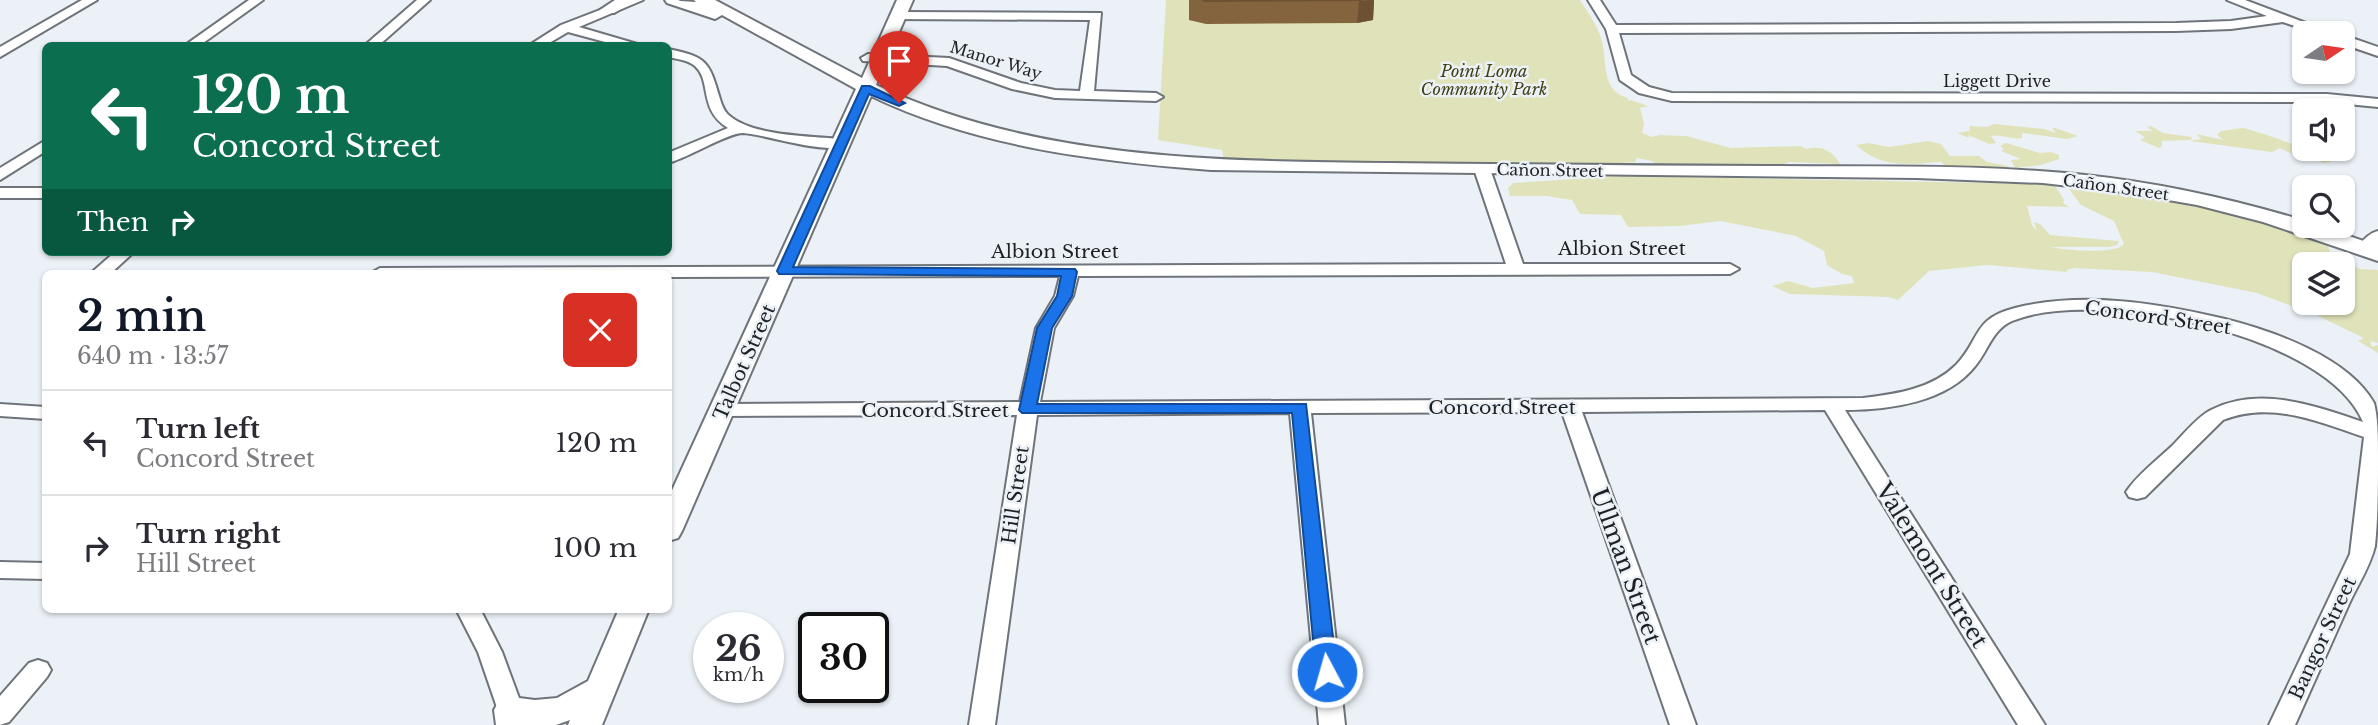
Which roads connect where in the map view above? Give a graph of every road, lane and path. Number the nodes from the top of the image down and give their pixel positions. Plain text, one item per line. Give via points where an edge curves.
1 (91, 0) edge
2 (257, 0) edge
3 (424, 0) edge
4 (627, 0) edge
5 (637, 0) edge
6 (673, 0) edge
7 (702, 0) edge
8 (905, 0) edge
9 (1594, 0) edge
10 (2234, 0) edge
11 (608, 10) junction
12 (897, 16) junction
13 (2282, 18) junction
14 (740, 20) junction
15 (2292, 21) edge
16 (566, 28) junction
17 (1612, 29) junction
18 (196, 42) edge
19 (375, 42) edge
20 (541, 42) edge
21 (622, 42) edge
22 (2378, 43) edge
23 (2356, 44) edge
24 (2363, 46) junction
25 (0, 52) edge
26 (2378, 52) edge
27 (672, 54) edge
28 (876, 57) junction
29 (817, 61) junction
30 (866, 88) junction
31 (1086, 96) junction
32 (1156, 97) dead end
33 (2378, 103) edge
34 (741, 128) junction
35 (841, 142) junction
36 (42, 147) edge
37 (672, 157) edge
38 (1482, 169) junction
39 (0, 175) edge
40 (0, 193) edge
41 (42, 193) edge
42 (2374, 246) edge
43 (122, 262) edge
44 (1516, 269) junction
45 (1730, 269) dead end
46 (106, 270) edge
47 (784, 271) junction
48 (1070, 272) junction
49 (672, 275) edge
50 (2243, 329) joint
51 (1832, 405) junction
52 (1570, 406) junction
53 (1300, 408) junction
54 (0, 410) edge
55 (724, 410) junction
56 (1027, 410) junction
57 (42, 413) edge
58 (2374, 432) junction
59 (2137, 492) dead end
60 (672, 522) edge
61 (0, 570) edge
62 (42, 571) edge
63 (470, 613) edge
64 (632, 613) edge
65 (38, 670) dead end
66 (600, 690) junction
67 (0, 713) edge
68 (513, 720) edge
69 (585, 725) edge
70 (982, 725) edge
71 (1332, 725) edge
72 (1683, 725) edge
73 (2032, 725) edge
74 (2282, 725) edge

1 - 25 street
2 - 18 street
3 - 19 street
4 - 11 main road
5 - 11 street
6 - 14 main road, Cañon Street
7 - 14 main road, Cañon Street
8 - 12 main road, Talbot Street
9 - 17 street
10 - 13 street
11 - 16 street
12 - 28 main road, Talbot Street
12 - 31 street via 1097,16
13 - 15 street
13 - 17 street via 2176,27
14 - 29 main road, Cañon Street
16 - 20 street
16 - 21 street
17 - 33 street, Liggett Drive via 1623,73 1644,90 1686,99 2326,98
22 - 24 street
23 - 24 street
24 - 26 street
27 - 34 street via 704,66 713,105 725,120
28 - 29 main road
28 - 30 main road, Talbot Street
28 - 31 street, Manor Way via 949,62 1029,89
29 - 30 main road, Cañon Street
30 - 35 main road, Talbot Street
30 - 38 main road, Cañon Street via 971,128 1112,156 1251,167
31 - 32 street, Manor Way
34 - 35 street
34 - 37 street
35 - 47 main road, Talbot Street
36 - 39 street
38 - 42 main road, Cañon Street via 1920,174 2084,181 2224,206
38 - 44 street
40 - 41 street
43 - 46 street
44 - 45 street, Albion Street
44 - 48 street, Albion Street
47 - 48 street, Albion Street
47 - 49 street, Albion Street
47 - 55 main road, Talbot Street
48 - 56 street, Hill Street via 1064,296 1045,328
50 - 51 street, Concord Street via 2114,308 2029,310 1991,324 1962,370 1932,388 1891,400
50 - 58 street, Bangor Street via 2307,357 2340,378 2369,411
51 - 52 street, Concord Street
51 - 73 street, Valemont Street
52 - 53 street, Concord Street
52 - 72 street, Ullman Street
53 - 56 street, Concord Street
53 - 71 street
54 - 57 street
55 - 56 street, Concord Street
55 - 60 main road, Talbot Street
56 - 70 street, Hill Street
58 - 59 street via 2286,407 2253,405 2226,410
58 - 74 street, Bangor Street via 2363,549
61 - 62 street
63 - 68 street via 490,652
64 - 66 main road
65 - 67 street
66 - 68 main road via 569,709
66 - 69 main road

